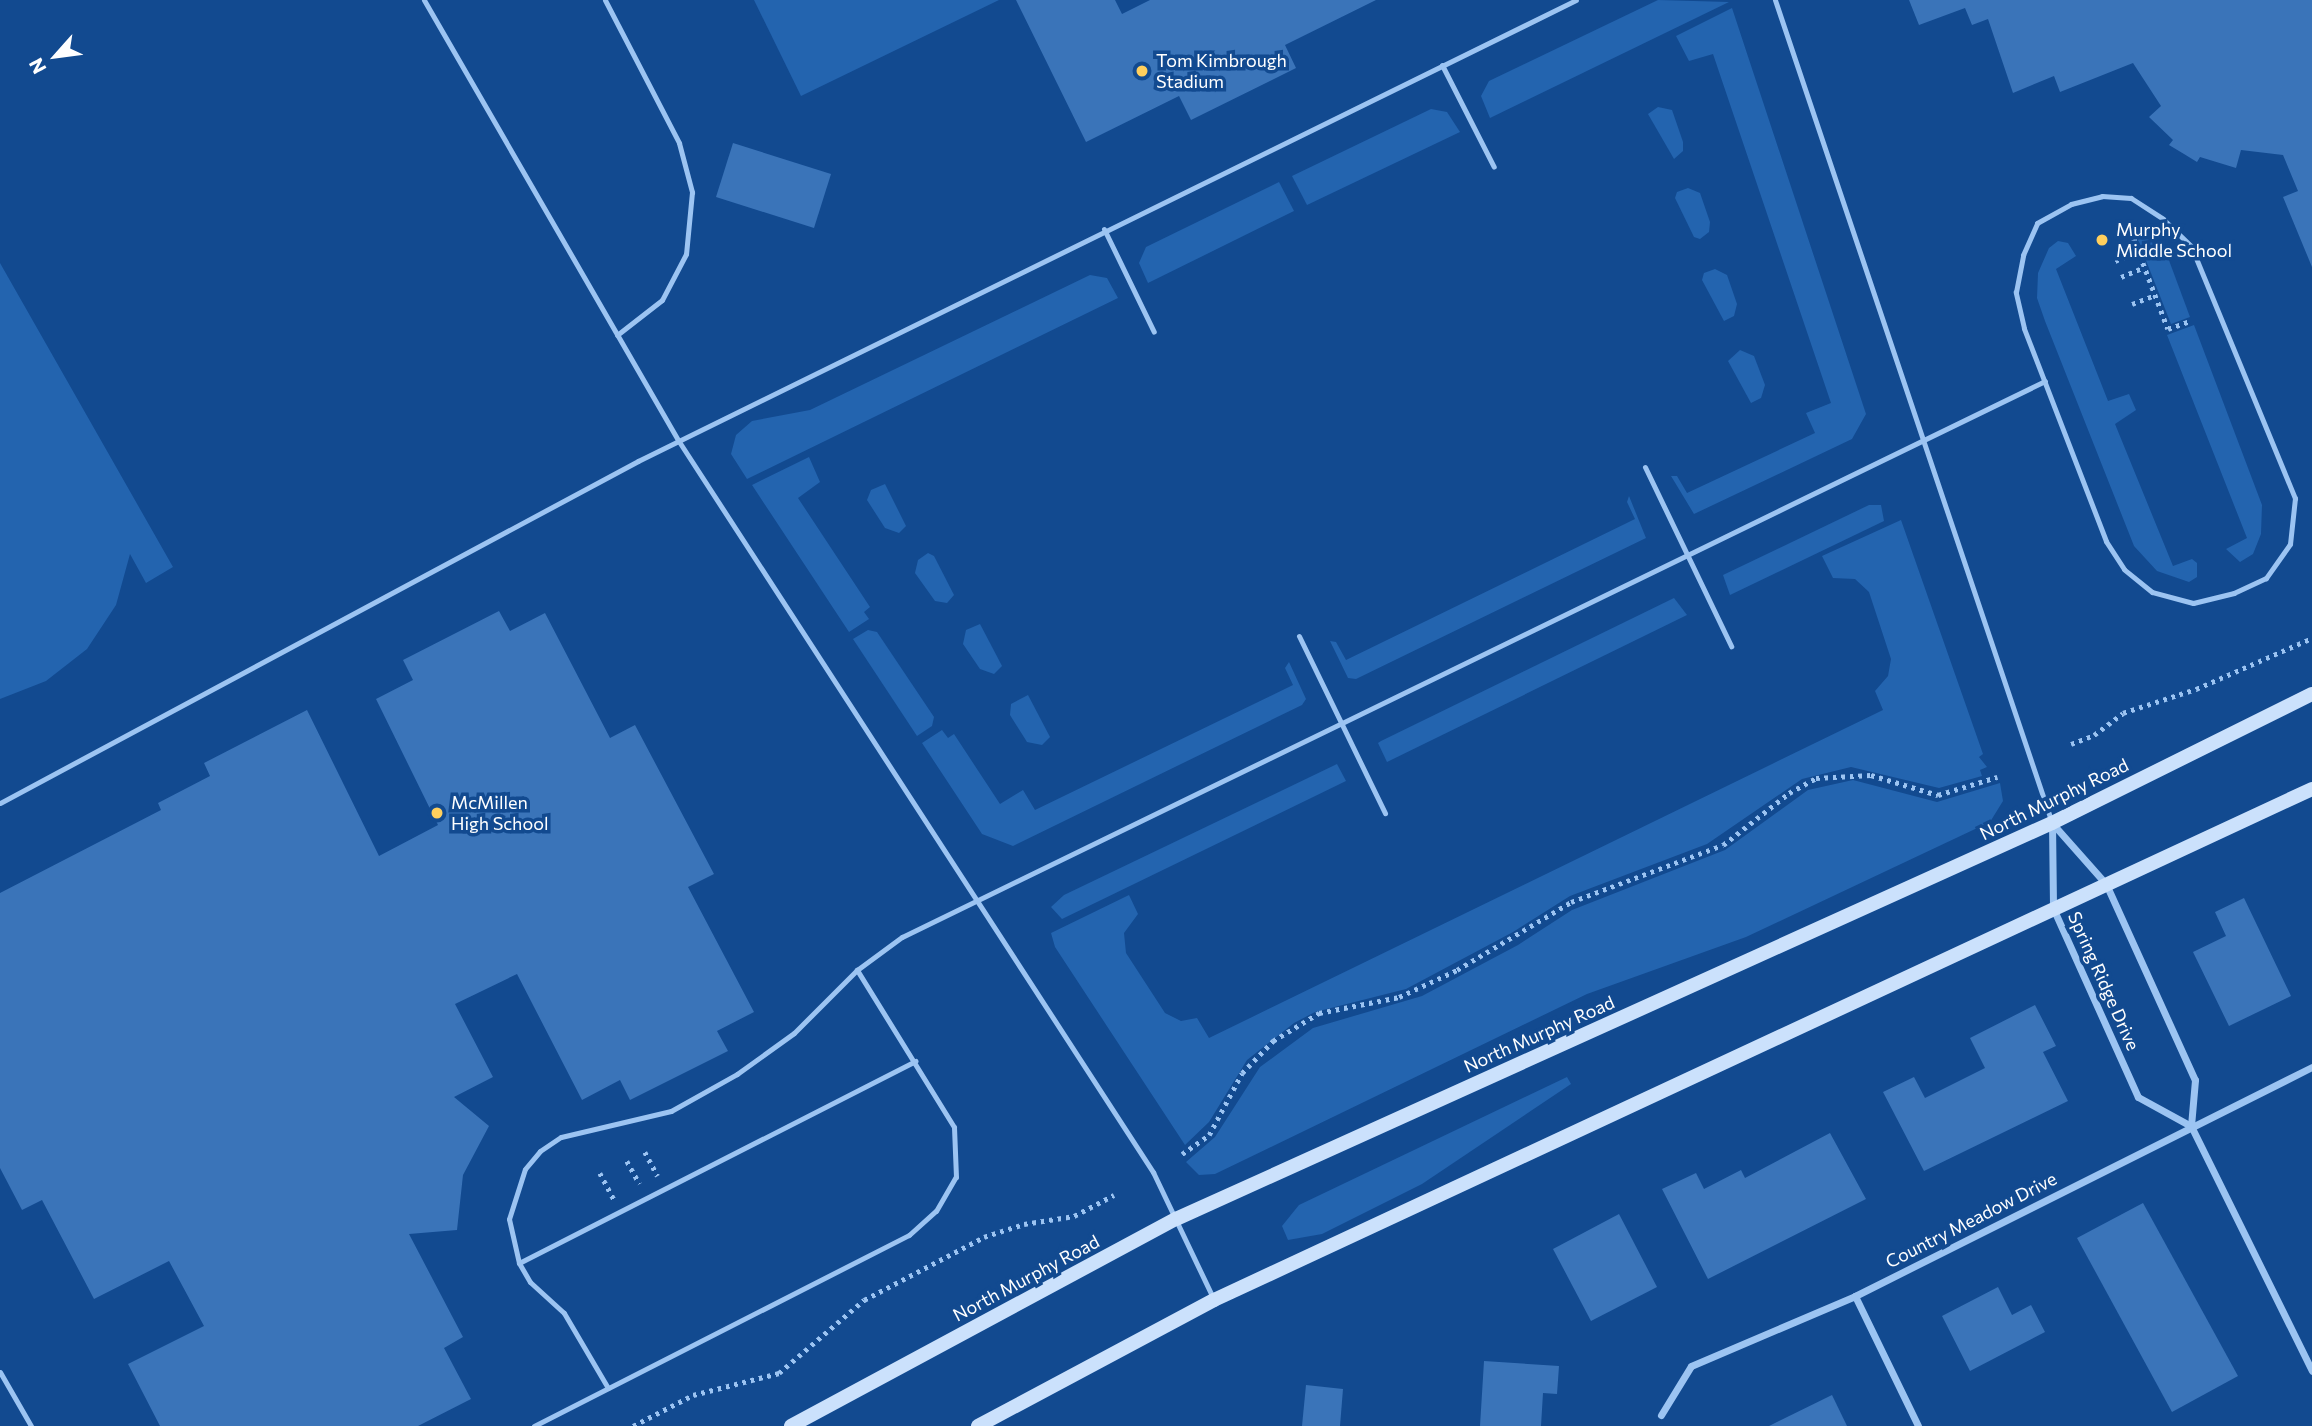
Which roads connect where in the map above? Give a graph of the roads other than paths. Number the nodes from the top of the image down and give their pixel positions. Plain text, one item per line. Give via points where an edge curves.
1 (425, 0) edge
2 (605, 0) edge
3 (1576, 0) edge
4 (1775, 0) edge
5 (1442, 65) junction
6 (1494, 167) dead end
7 (1104, 229) junction
8 (1154, 332) dead end
9 (617, 335) junction
10 (2045, 382) junction
11 (678, 440) junction
12 (1926, 440) junction
13 (1645, 467) dead end
14 (1688, 555) junction
15 (1299, 636) dead end
16 (1731, 646) dead end
17 (2312, 694) edge
18 (1340, 722) junction
19 (2312, 789) edge
20 (0, 803) edge
21 (1385, 813) dead end
22 (2052, 823) junction
23 (2106, 884) junction
24 (976, 898) junction
25 (2053, 908) junction
26 (858, 970) junction
27 (915, 1061) junction
28 (2312, 1067) edge
29 (2191, 1126) junction
30 (1176, 1219) junction
31 (519, 1263) junction
32 (1855, 1296) junction
33 (1214, 1300) junction
34 (2312, 1371) edge
35 (0, 1372) edge
36 (608, 1388) junction
37 (1661, 1415) dead end
38 (31, 1426) edge
39 (534, 1426) edge
40 (791, 1426) edge
41 (978, 1426) edge
42 (1918, 1426) edge

1 - 9 lane
2 - 9 lane via 679,143 692,192 686,254 662,300
3 - 5 lane
4 - 12 lane
5 - 6 lane
5 - 7 lane
7 - 8 lane
7 - 11 lane
9 - 11 lane
10 - 10 lane via 2105,541 2124,569 2152,592 2193,603 2235,593 2266,578 2290,544 2295,498 2191,246 2131,198 2102,196 2071,204 2037,223 2023,255 2016,292
10 - 12 lane
11 - 20 lane
11 - 24 lane
12 - 14 lane
12 - 22 lane
13 - 14 lane
14 - 16 lane
14 - 18 lane
15 - 18 lane
17 - 22 main road, North Murphy Road
18 - 21 lane
18 - 24 lane
19 - 23 main road
22 - 23 street
22 - 25 street, Spring Ridge Drive
22 - 30 main road, North Murphy Road
23 - 25 main road
23 - 29 street via 2195,1080
24 - 26 lane via 902,937
24 - 30 lane via 1153,1172
25 - 29 street, Spring Ridge Drive via 2138,1097
25 - 33 main road
26 - 27 lane
26 - 31 lane via 794,1033 737,1074 671,1111 612,1128 574,1133 540,1151 525,1168 512,1204 510,1234
27 - 31 lane
27 - 36 lane via 954,1127 956,1177 936,1211 909,1235
28 - 29 street, Country Meadow Drive
29 - 32 street, Country Meadow Drive
29 - 34 street
30 - 33 lane
30 - 40 main road, North Murphy Road
31 - 36 lane via 530,1282 564,1314
32 - 37 street, Country Meadow Drive via 1691,1366
32 - 42 street
33 - 41 main road
35 - 38 lane
36 - 39 lane

